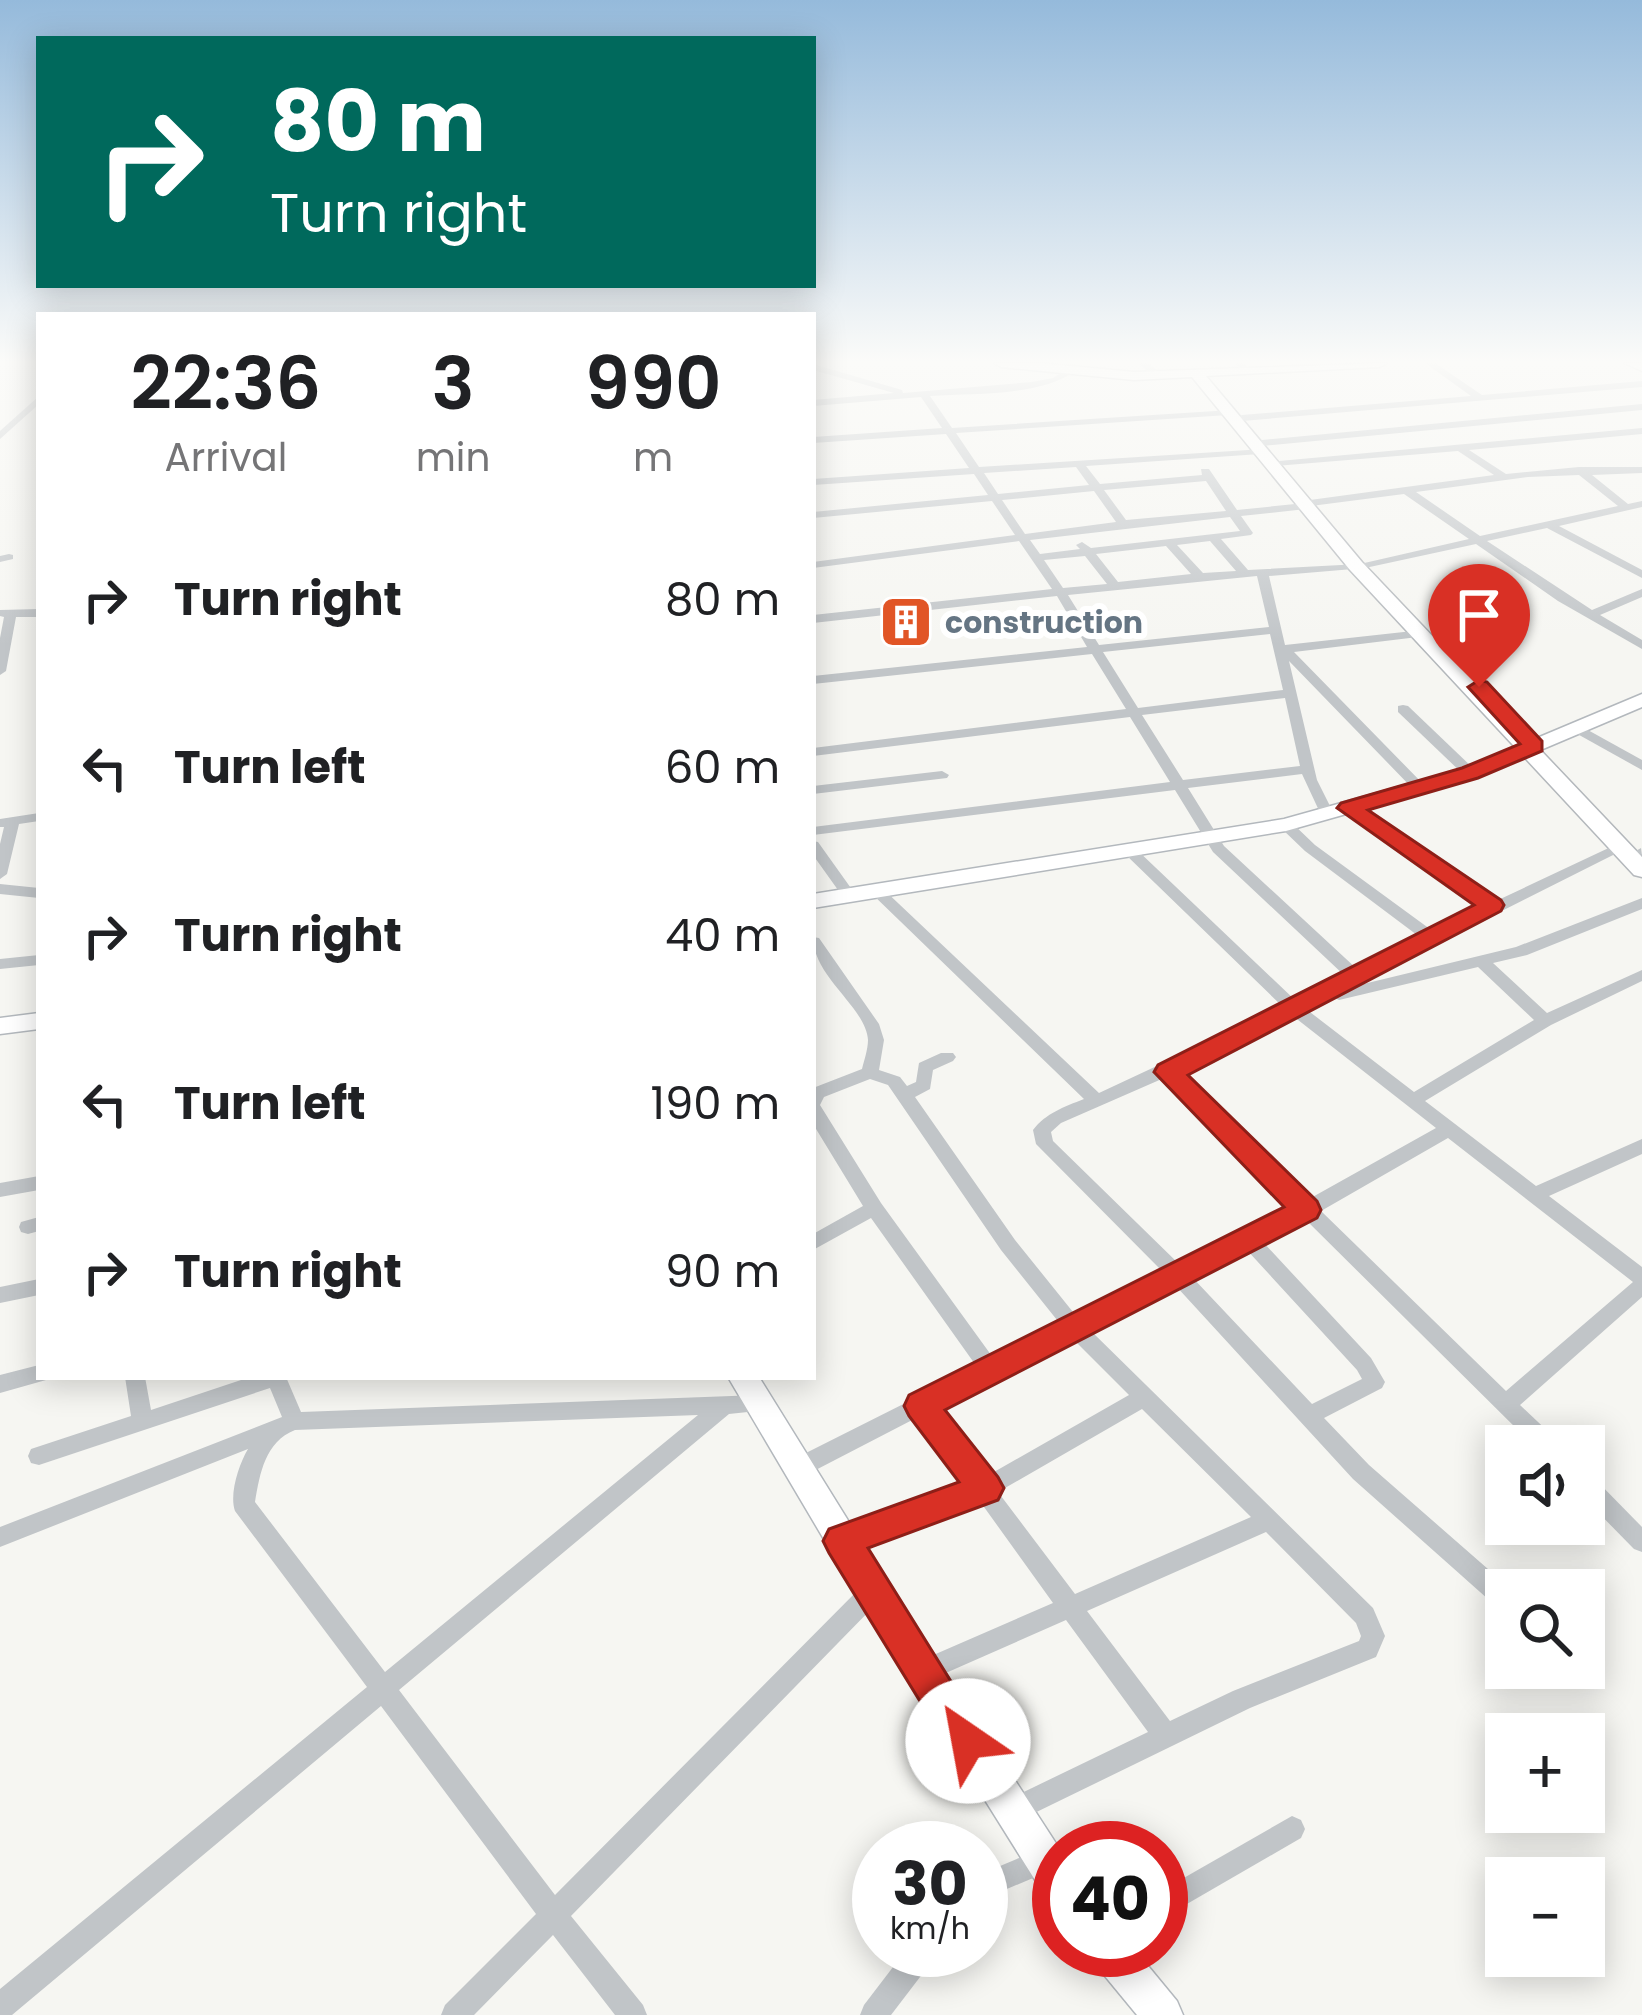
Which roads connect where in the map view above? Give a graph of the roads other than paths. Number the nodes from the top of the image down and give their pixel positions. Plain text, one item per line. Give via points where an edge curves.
1 (966, 457) edge
2 (1193, 457) joint
3 (1269, 457) edge
4 (1272, 457) edge
5 (1364, 457) edge
6 (1475, 457) edge
7 (1590, 460) dead end
8 (1080, 464) junction
9 (1279, 464) junction
10 (1578, 469) junction
11 (1604, 470) junction
12 (1642, 470) edge
13 (976, 472) junction
14 (1210, 477) junction
15 (1505, 478) junction
16 (816, 482) edge
17 (1094, 487) junction
18 (1408, 491) junction
19 (996, 499) junction
20 (1642, 504) edge
21 (1308, 505) junction
22 (1627, 508) junction
23 (1237, 512) junction
24 (816, 515) edge
25 (1123, 524) junction
26 (1551, 526) junction
27 (1069, 530) junction
28 (1212, 536) junction
29 (1024, 540) junction
30 (1168, 541) junction
31 (1479, 542) junction
32 (1087, 551) junction
33 (1036, 558) junction
34 (816, 565) edge
35 (1360, 566) junction
36 (1262, 571) junction
37 (1244, 573) junction
38 (1642, 575) edge
39 (1200, 577) junction
40 (1115, 587) junction
41 (1060, 592) junction
42 (1642, 593) edge
43 (6, 613) edge
44 (1591, 615) junction
45 (816, 620) edge
46 (1275, 630) junction
47 (1418, 633) junction
48 (1642, 645) edge
49 (1096, 648) junction
50 (1282, 648) junction
51 (0, 671) edge
52 (816, 680) edge
53 (1290, 693) junction
54 (1642, 700) edge
55 (1403, 709) dead end
56 (1136, 712) junction
57 (1576, 728) junction
58 (1530, 748) junction
59 (816, 752) edge
60 (1503, 758) junction
61 (1642, 766) edge
62 (1308, 769) junction
63 (1546, 771) junction
64 (1470, 773) junction
65 (942, 775) dead end
66 (1180, 786) junction
67 (1420, 788) junction
68 (816, 790) edge
69 (1338, 811) junction
70 (36, 817) edge
71 (6, 822) edge
72 (1286, 825) junction
73 (816, 831) edge
74 (1211, 837) junction
75 (1620, 848) junction
76 (816, 849) edge
77 (1130, 850) junction
78 (1642, 852) edge
79 (1642, 871) edge
80 (0, 874) edge
81 (0, 889) edge
82 (875, 889) junction
83 (36, 893) edge
84 (848, 894) junction
85 (816, 900) edge
86 (1642, 903) edge
87 (1492, 905) junction
88 (1432, 938) junction
89 (816, 946) edge
90 (36, 956) edge
91 (1482, 961) junction
92 (0, 964) edge
93 (1357, 978) junction
94 (1634, 978) edge
95 (1642, 997) edge
96 (1316, 1000) junction
97 (1296, 1010) junction
98 (36, 1021) edge
99 (1545, 1021) junction
100 (0, 1026) edge
101 (947, 1057) dead end
102 (870, 1072) junction
103 (1168, 1072) junction
104 (816, 1096) edge
105 (904, 1096) junction
106 (1097, 1101) junction
107 (1412, 1101) junction
108 (816, 1110) edge
109 (1449, 1129) junction
110 (1642, 1147) edge
111 (36, 1184) edge
112 (0, 1190) edge
113 (1536, 1194) junction
114 (874, 1208) junction
115 (1306, 1210) junction
116 (1248, 1238) junction
117 (816, 1241) edge
118 (1177, 1274) junction
119 (1642, 1281) edge
120 (36, 1288) edge
121 (0, 1295) edge
122 (1074, 1327) junction
123 (990, 1370) junction
124 (36, 1375) edge
125 (135, 1380) edge
126 (267, 1380) edge
127 (276, 1380) edge
128 (0, 1384) edge
129 (742, 1396) edge
130 (1144, 1397) junction
131 (1506, 1404) junction
132 (921, 1406) junction
133 (1309, 1415) junction
134 (142, 1421) junction
135 (283, 1425) junction
136 (1526, 1425) edge
137 (39, 1456) dead end
138 (798, 1468) junction
139 (986, 1488) junction
140 (1605, 1504) edge
141 (1267, 1521) junction
142 (0, 1537) edge
143 (842, 1541) junction
144 (1642, 1542) edge
145 (1485, 1581) edge
146 (873, 1591) junction
147 (1072, 1609) junction
148 (922, 1671) junction
149 (386, 1687) junction
150 (1166, 1736) junction
151 (1013, 1810) junction
152 (1292, 1829) dead end
153 (1032, 1840) edge
154 (1188, 1890) edge
155 (552, 1916) junction
156 (903, 1977) edge
157 (1131, 1977) edge
158 (0, 2007) edge
159 (455, 2015) edge
160 (633, 2015) edge
161 (874, 2015) edge
162 (1163, 2015) edge

1 - 13 street
2 - 8 street
2 - 14 street
3 - 21 main road
4 - 9 main road
5 - 9 street
6 - 15 street
7 - 11 street
8 - 13 street
8 - 17 street
9 - 21 main road
10 - 11 street
10 - 15 street
10 - 22 street
11 - 12 street
13 - 16 street
13 - 19 street
14 - 17 street
14 - 23 street
15 - 18 street
17 - 19 street
17 - 25 street
18 - 21 street
18 - 31 street
19 - 24 street
19 - 29 street
20 - 22 street
21 - 23 street
21 - 35 main road
22 - 26 street
23 - 25 street
23 - 28 street via 1247,533
25 - 27 street
26 - 31 street
26 - 38 street
27 - 29 street
27 - 32 street
28 - 30 street
28 - 37 street
29 - 33 street
29 - 34 street
30 - 32 street
30 - 39 street
31 - 35 street
31 - 44 street
32 - 33 street
32 - 40 street
33 - 41 street
35 - 36 street
35 - 47 main road
35 - 58 main road
36 - 37 street
36 - 46 street
37 - 39 street
39 - 40 street
40 - 41 street
41 - 45 street
41 - 49 street
42 - 44 street
43 - 51 street
44 - 48 street
46 - 49 street
46 - 50 street
47 - 50 street
47 - 58 main road
49 - 52 street
49 - 56 street
50 - 53 street
50 - 67 street
53 - 56 street
53 - 62 street
54 - 57 main road
55 - 64 street
56 - 59 street
56 - 66 street
57 - 58 main road
57 - 61 street
58 - 60 main road
58 - 63 main road
58 - 78 main road
60 - 63 main road
60 - 64 main road
62 - 66 street
62 - 69 street
63 - 75 main road
64 - 67 main road
65 - 68 street
66 - 73 street
66 - 74 street
67 - 69 main road
69 - 72 main road
69 - 87 street
70 - 71 street
71 - 80 street
72 - 74 main road
72 - 88 street
74 - 77 main road
74 - 93 street
75 - 79 main road
75 - 87 street
76 - 84 street
77 - 82 main road
77 - 97 street
81 - 83 street
82 - 84 main road
82 - 106 street
84 - 85 main road
86 - 91 street
87 - 88 street
88 - 93 street
89 - 102 street via 871,1024
90 - 92 street
91 - 96 street
91 - 99 street
93 - 96 street
94 - 95 street
94 - 99 street
96 - 97 street
97 - 103 street
97 - 107 street
98 - 100 main road
99 - 107 street
101 - 105 street via 925,1067 924,1085
102 - 104 street
102 - 105 street via 894,1081
103 - 106 street
103 - 115 street
105 - 122 street
106 - 118 street via 1055,1118 1042,1130 1045,1144
107 - 109 street
108 - 114 street
109 - 113 street
109 - 115 street
110 - 113 street
111 - 112 street
113 - 119 street
114 - 117 street
114 - 123 street
115 - 116 street
115 - 131 street
116 - 118 street
116 - 133 street via 1375,1382
118 - 122 street
118 - 133 street
119 - 131 street
120 - 121 street
122 - 123 street
122 - 130 street
123 - 132 street
124 - 128 street
125 - 134 street
126 - 134 street
127 - 135 street
129 - 135 street
129 - 138 main road
129 - 149 street
130 - 139 street
130 - 141 street
131 - 136 street
132 - 138 street
132 - 139 street
133 - 145 street
134 - 137 street
135 - 142 street
135 - 149 street via 252,1461 243,1504
138 - 143 main road
139 - 143 street
139 - 147 street
140 - 144 street
141 - 147 street
141 - 150 street via 1366,1616 1368,1649
143 - 146 main road
146 - 148 main road
146 - 155 street
147 - 148 street
147 - 150 street
148 - 151 main road
149 - 155 street
149 - 158 street
150 - 151 street
151 - 153 main road
152 - 154 street
155 - 159 street
155 - 160 street
156 - 161 street
157 - 162 main road

